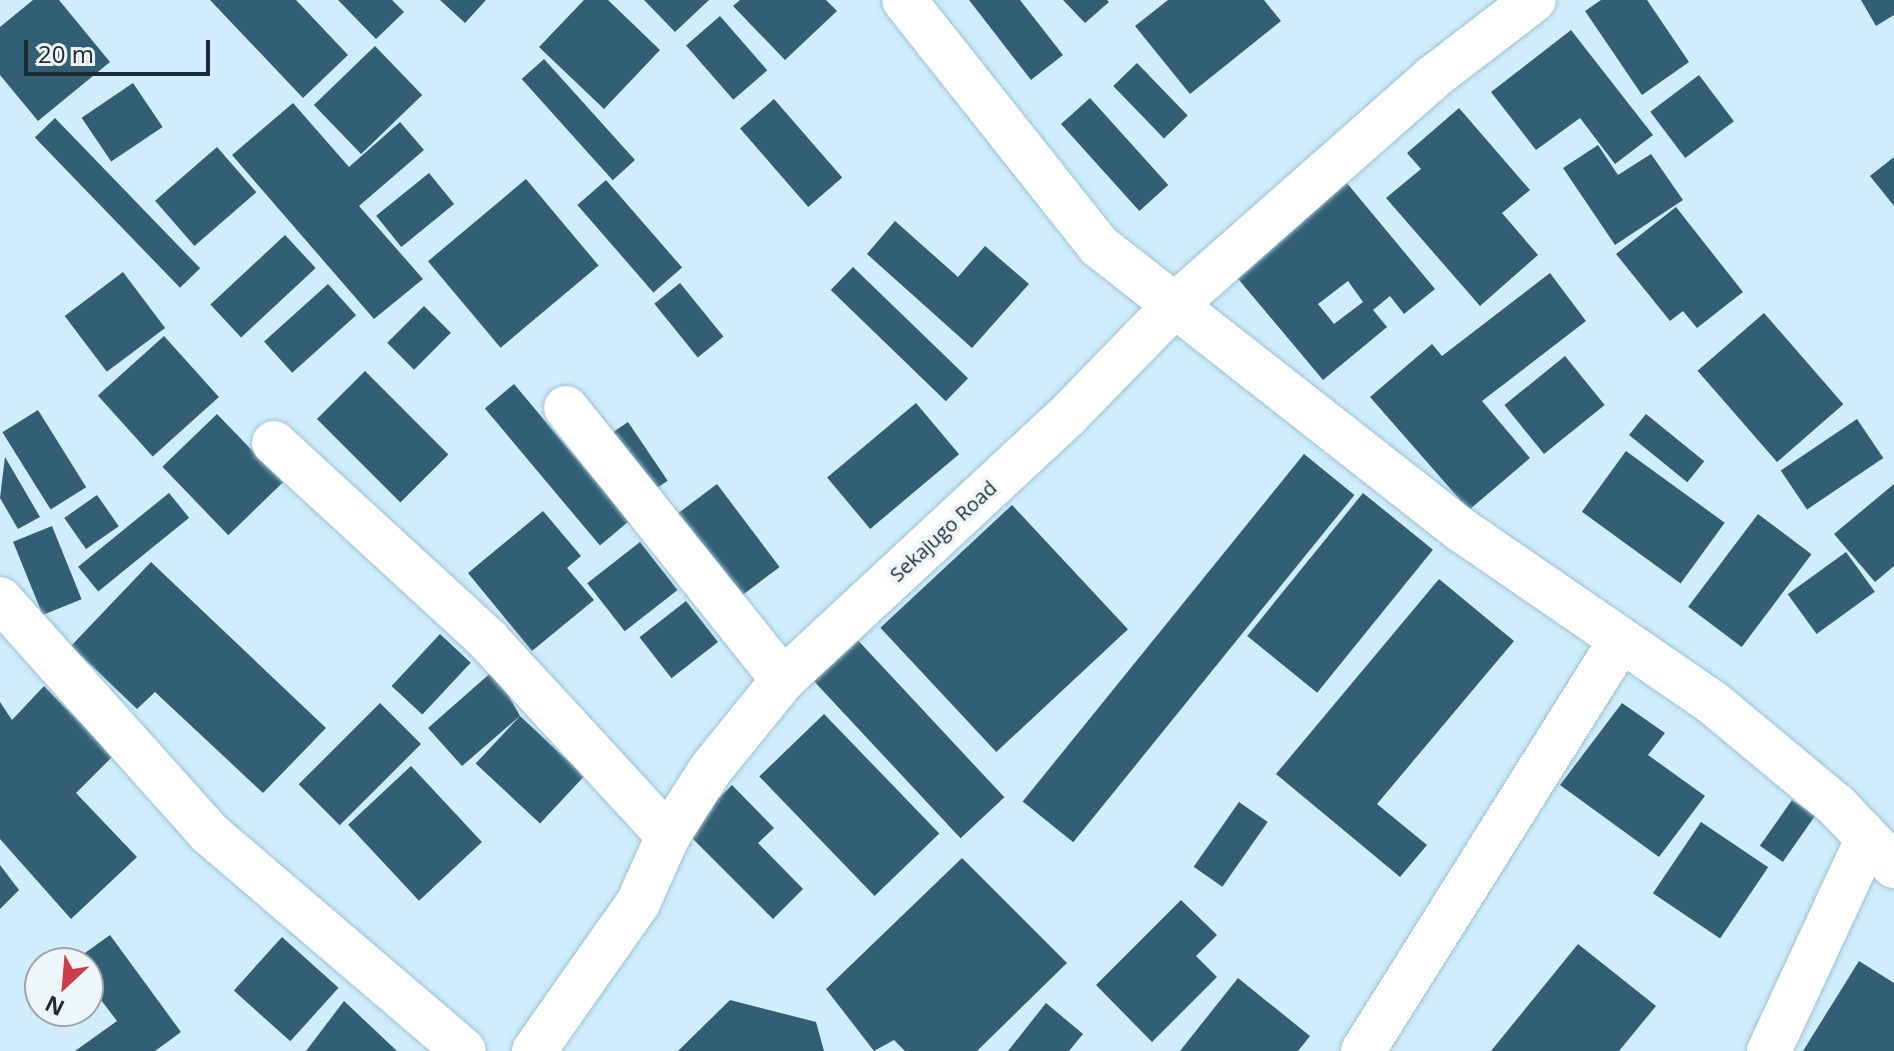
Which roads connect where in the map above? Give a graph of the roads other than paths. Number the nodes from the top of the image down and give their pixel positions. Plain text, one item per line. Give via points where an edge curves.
1 (904, 0) edge
2 (1534, 0) edge
3 (1176, 304) junction
4 (566, 408) dead end
5 (274, 443) dead end
6 (0, 599) edge
7 (1619, 643) junction
8 (783, 680) junction
9 (668, 836) junction
10 (1881, 853) edge
11 (464, 1051) edge
12 (534, 1051) edge
13 (1363, 1051) edge
14 (1769, 1051) edge

1 - 3 street via 1099,246
2 - 3 street, Sekajugo Road via 1432,78
3 - 7 street via 1463,531
3 - 8 street, Sekajugo Road via 1068,415
4 - 8 street
5 - 9 street via 489,641
6 - 11 street via 209,833
7 - 10 street via 1713,703 1787,762
7 - 13 street
8 - 9 street, Sekajugo Road via 710,770
9 - 12 street, Sekajugo Road via 638,903
10 - 14 street

